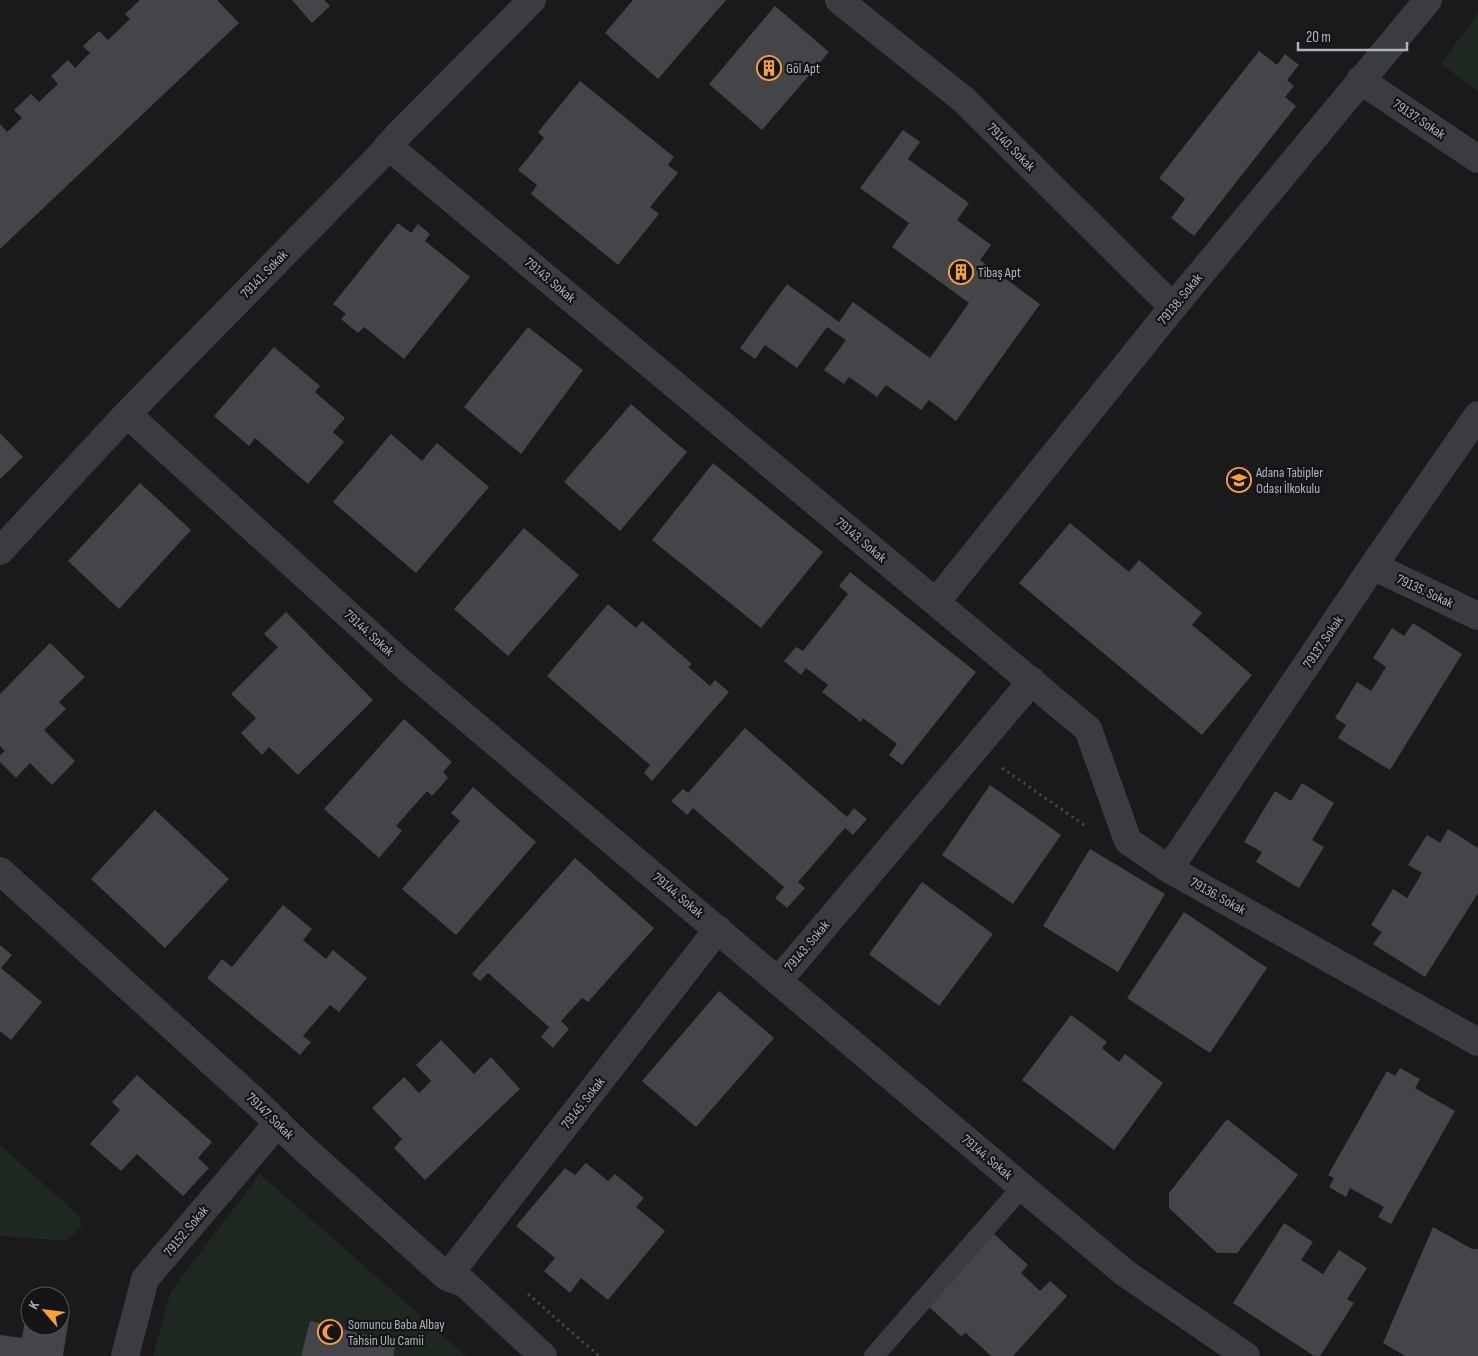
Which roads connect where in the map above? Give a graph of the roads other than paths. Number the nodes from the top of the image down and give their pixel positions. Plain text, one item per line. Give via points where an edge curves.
1 (839, 0) edge
2 (527, 2) edge
3 (1414, 5) edge
4 (1360, 80) junction
5 (388, 146) junction
6 (1478, 159) edge
7 (1173, 307) junction
8 (127, 414) junction
9 (1478, 415) edge
10 (0, 552) edge
11 (1373, 566) junction
12 (936, 602) junction
13 (1478, 616) edge
14 (1032, 681) junction
15 (1170, 869) junction
16 (0, 872) edge
17 (718, 929) junction
18 (778, 980) junction
19 (1478, 1042) edge
20 (278, 1123) junction
21 (1022, 1187) junction
22 (447, 1277) junction
23 (125, 1356) edge
24 (543, 1356) edge
25 (874, 1356) edge
26 (1246, 1356) edge

1 - 7 street, 79140. Sokak via 964,100
2 - 5 street, 79141. Sokak
3 - 4 street, 79138. Sokak
4 - 6 street, 79137. Sokak
4 - 7 street, 79138. Sokak
5 - 8 street, 79141. Sokak
5 - 12 street, 79143. Sokak
7 - 12 street, 79138. Sokak
8 - 10 street, 79141. Sokak
8 - 17 street, 79144. Sokak via 406,667
9 - 11 street, 79137. Sokak
11 - 13 street, 79135. Sokak
11 - 15 street, 79137. Sokak
12 - 14 street, 79143. Sokak
14 - 15 street, 79136. Sokak via 1088,729 1128,841
14 - 18 street, 79143. Sokak
15 - 19 street, 79136. Sokak
16 - 20 street, 79147. Sokak
17 - 18 street, 79144. Sokak
17 - 22 street, 79145. Sokak
18 - 21 street, 79144. Sokak
20 - 22 street, 79147. Sokak
20 - 23 street, 79152. Sokak via 145,1279
21 - 25 lane
21 - 26 street, 79144. Sokak via 1125,1273
22 - 24 street, 79147. Sokak via 464,1283

